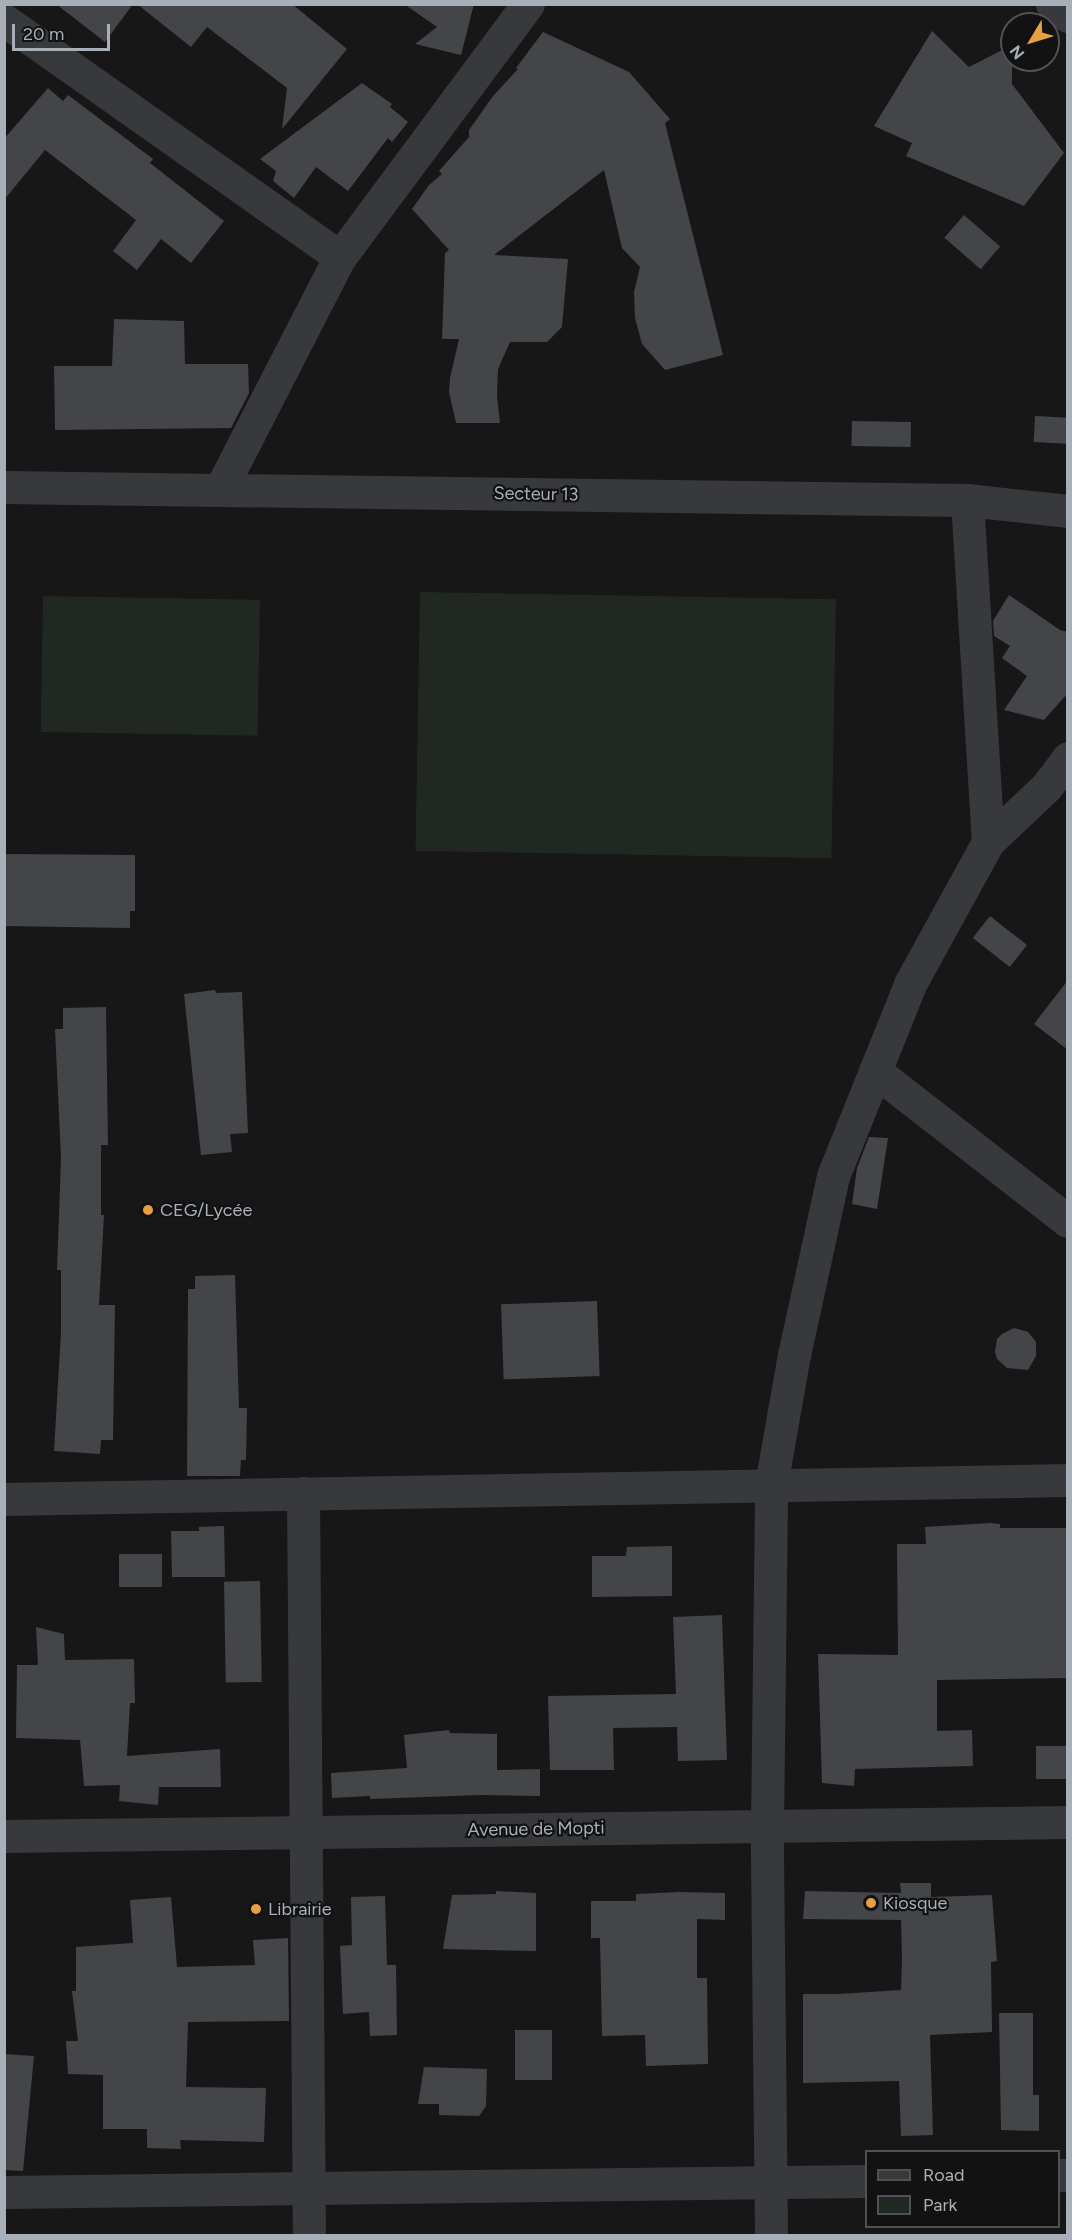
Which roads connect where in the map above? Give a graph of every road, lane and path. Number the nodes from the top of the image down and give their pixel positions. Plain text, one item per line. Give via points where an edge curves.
1 (528, 4) edge
2 (1052, 4) edge
3 (1068, 16) edge
4 (4, 20) edge
5 (340, 256) junction
6 (4, 487) edge
7 (220, 490) junction
8 (967, 500) junction
9 (1068, 511) edge
10 (1068, 758) edge
11 (1057, 795) edge
12 (988, 842) junction
13 (875, 1071) junction
14 (1068, 1221) edge
15 (1068, 1480) edge
16 (771, 1485) junction
17 (303, 1493) junction
18 (4, 1499) edge
19 (1068, 1822) edge
20 (767, 1826) junction
21 (306, 1832) junction
22 (4, 1836) edge
23 (865, 2181) edge
24 (771, 2185) junction
25 (308, 2189) junction
26 (4, 2192) edge
27 (309, 2235) edge
28 (771, 2235) edge

1 - 5 street
2 - 3 street
4 - 5 street
5 - 7 street
6 - 7 street, Secteur 13
7 - 8 street, Secteur 13
8 - 9 street, Secteur 13
8 - 12 street
10 - 11 street
11 - 12 street
12 - 13 street via 910,984
13 - 14 street
13 - 16 street via 833,1176 794,1355
15 - 16 street
16 - 17 street
16 - 20 street
17 - 18 street
17 - 21 street
19 - 20 street, Avenue de Mopti
20 - 21 street, Avenue de Mopti
20 - 24 street
21 - 22 street, Avenue de Mopti
21 - 25 street
23 - 24 street
24 - 25 street
24 - 28 street
25 - 26 street
25 - 27 street

